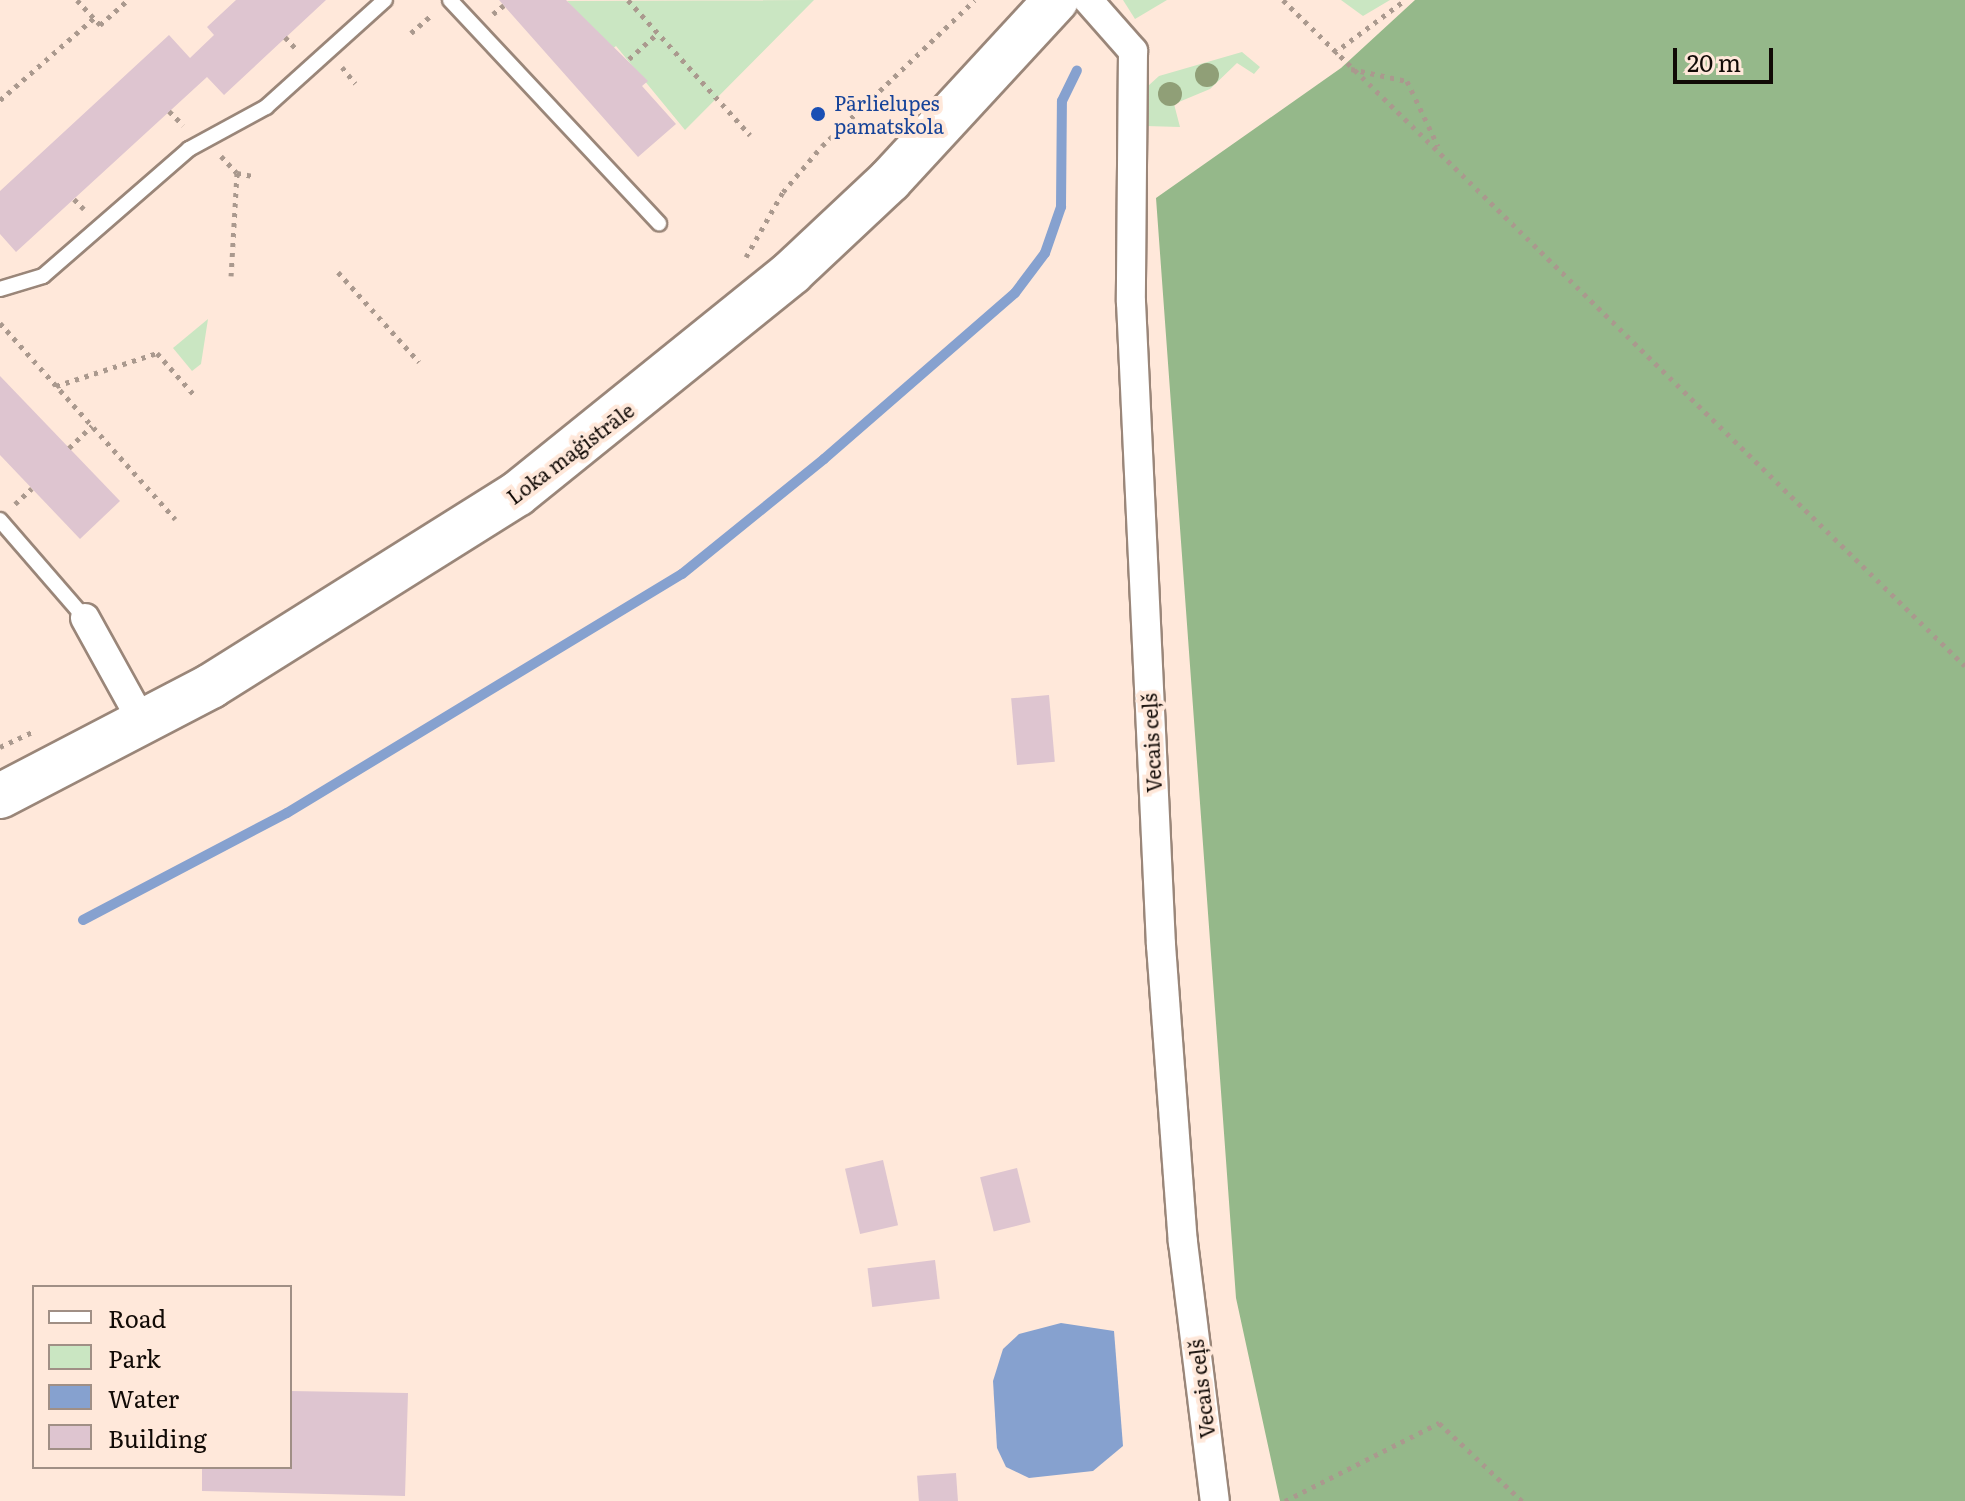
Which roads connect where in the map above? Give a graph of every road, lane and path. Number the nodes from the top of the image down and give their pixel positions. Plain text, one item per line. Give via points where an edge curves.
1 (77, 0) edge
2 (128, 0) edge
3 (385, 0) edge
4 (450, 0) edge
5 (628, 0) edge
6 (975, 0) edge
7 (1056, 0) edge
8 (1088, 0) edge
9 (1283, 0) edge
10 (1405, 0) edge
11 (94, 18) junction
12 (658, 33) junction
13 (1334, 53) junction
14 (629, 59) dead end
15 (1351, 69) junction
16 (0, 100) edge
17 (750, 135) dead end
18 (207, 140) junction
19 (1438, 147) junction
20 (237, 173) junction
21 (253, 176) dead end
22 (659, 223) dead end
23 (736, 269) dead end
24 (338, 272) dead end
25 (231, 276) dead end
26 (0, 289) edge
27 (1, 326) edge
28 (419, 362) dead end
29 (56, 386) junction
30 (196, 397) dead end
31 (92, 426) junction
32 (69, 448) dead end
33 (175, 519) dead end
34 (0, 520) edge
35 (85, 618) joint
36 (1965, 666) edge
37 (143, 723) junction
38 (47, 724) dead end
39 (0, 747) edge
40 (0, 796) edge
41 (1215, 1501) edge
42 (1285, 1501) edge
43 (1522, 1501) edge

1 - 11 path
2 - 11 path via 100,25
3 - 18 lane via 266,107
4 - 22 lane
5 - 12 path
6 - 23 path via 822,146
7 - 37 main road, Loka maģistrāle via 890,180 708,345 517,494
8 - 41 street, Vecais ceļš via 1133,51 1131,302 1161,945 1183,1242
9 - 13 path
10 - 13 path
11 - 16 path
12 - 14 path
12 - 17 path
13 - 15 path
15 - 19 path
15 - 19 path via 1416,89
18 - 20 path
18 - 26 lane via 43,276
19 - 36 path
20 - 21 path
20 - 25 path
24 - 28 path
27 - 29 path
29 - 30 path via 157,353
29 - 31 path
31 - 32 path
31 - 33 path
34 - 35 lane
35 - 37 street
37 - 40 main road, Loka maģistrāle
38 - 39 path
42 - 43 path via 1439,1423

